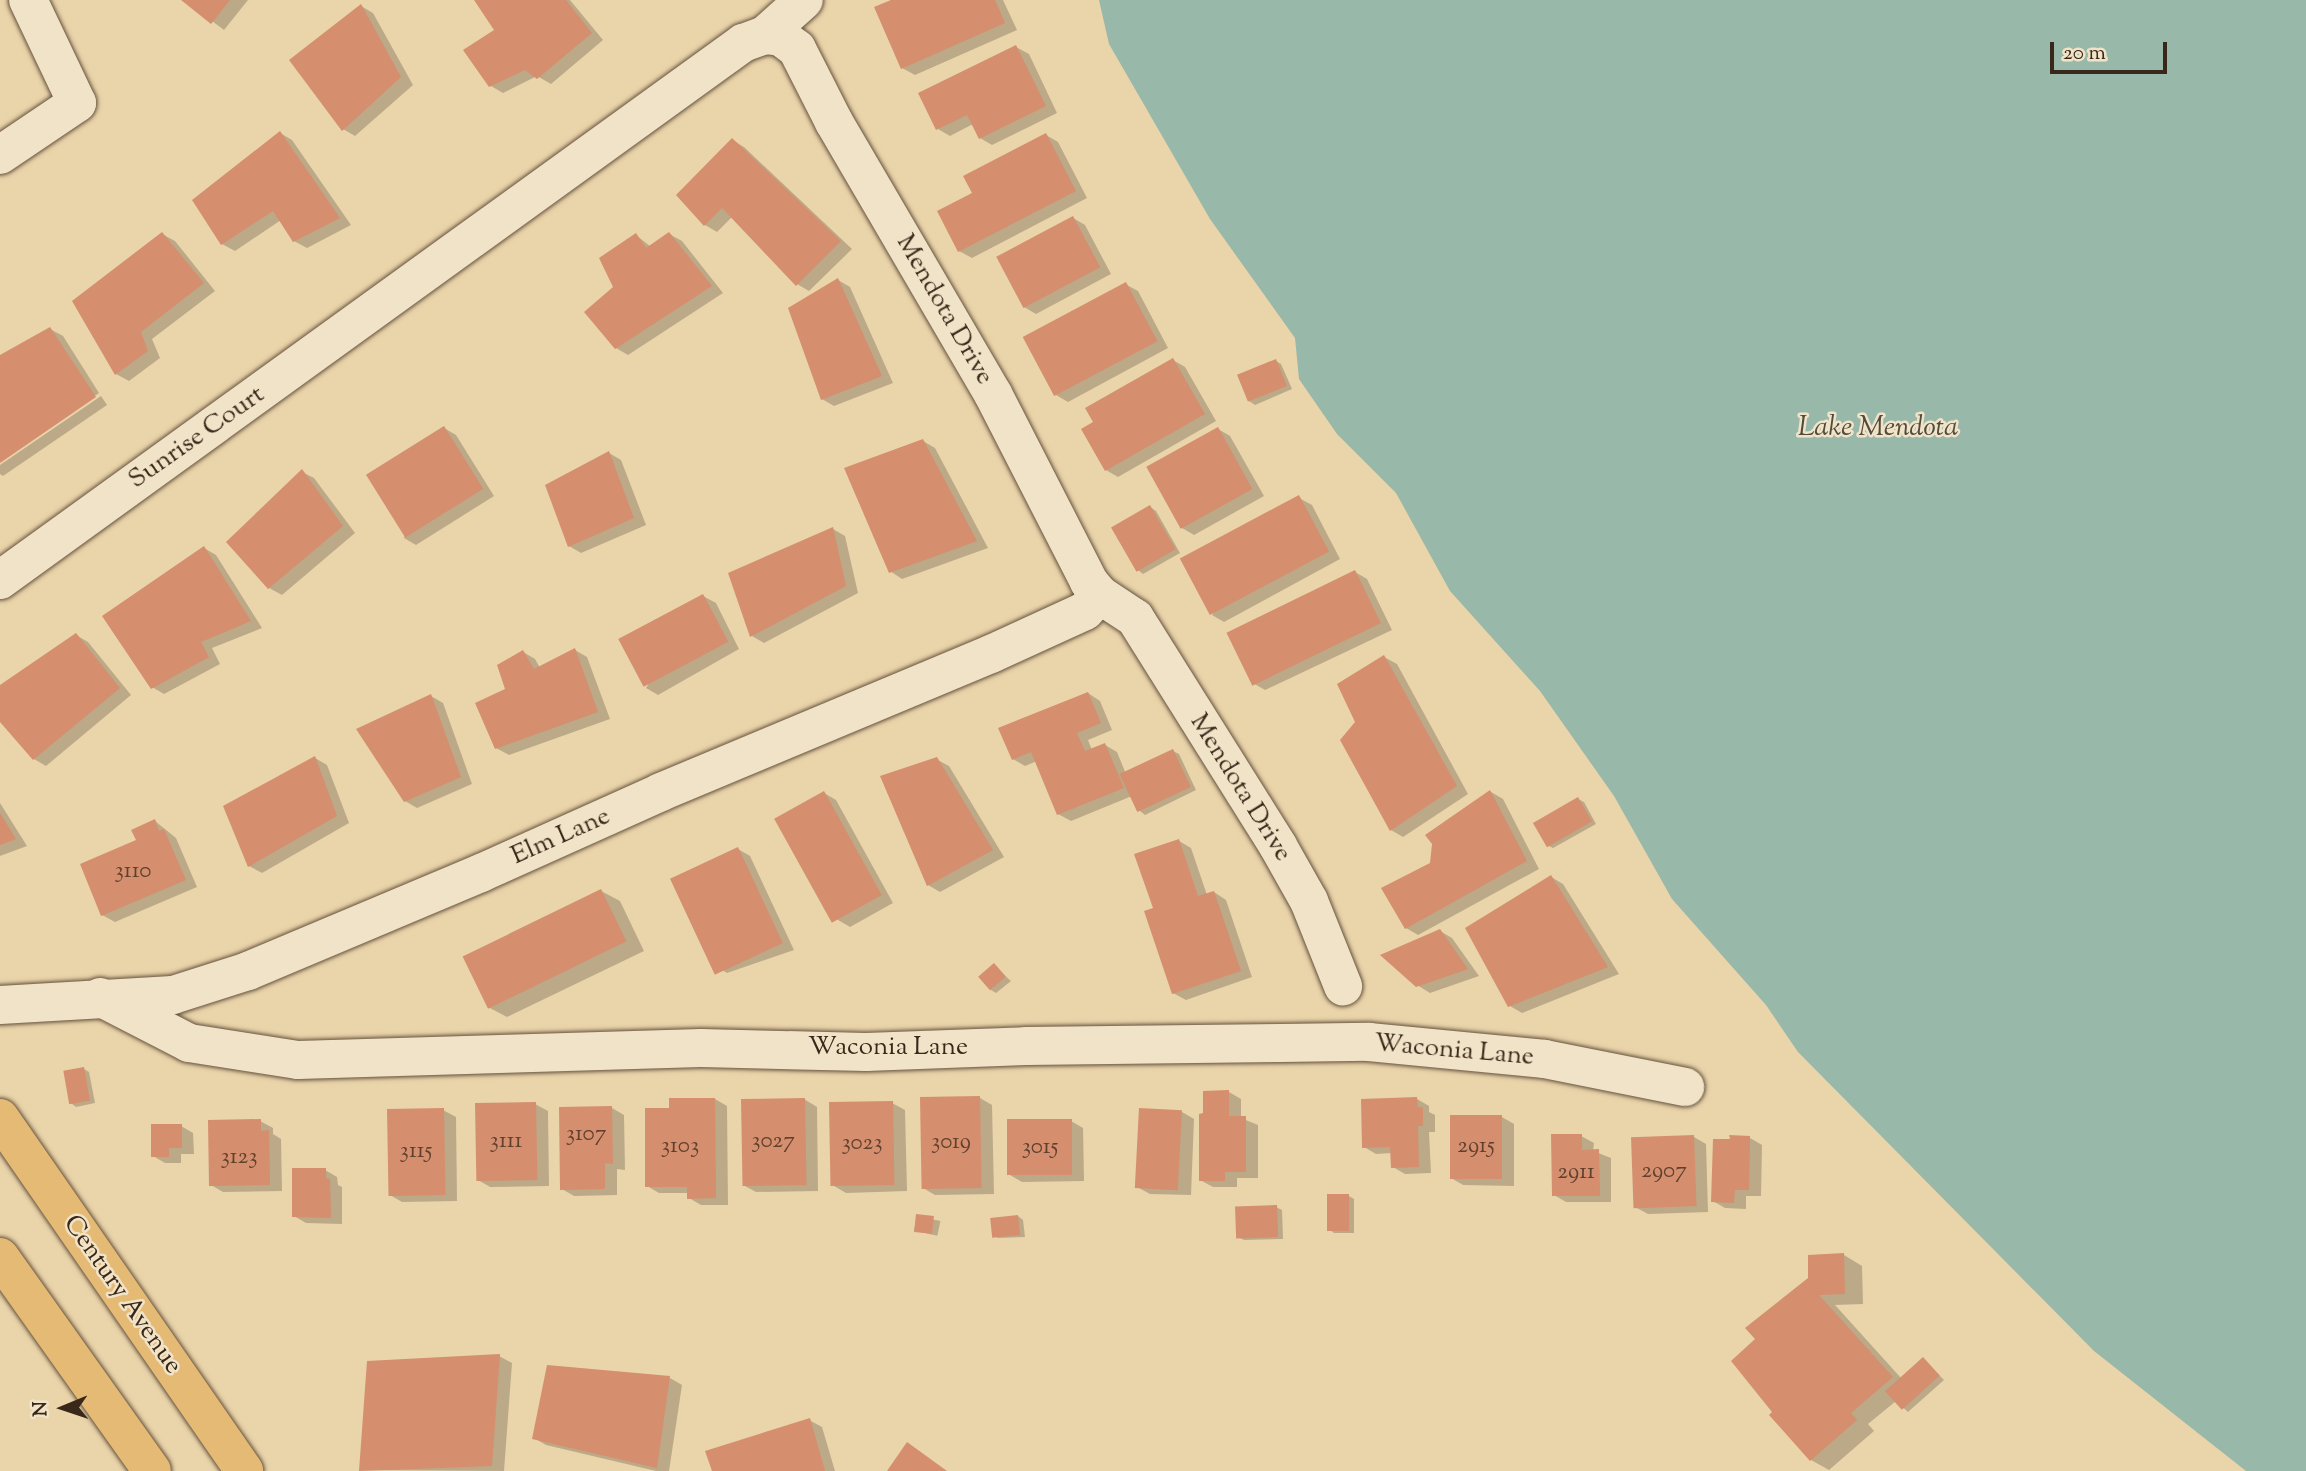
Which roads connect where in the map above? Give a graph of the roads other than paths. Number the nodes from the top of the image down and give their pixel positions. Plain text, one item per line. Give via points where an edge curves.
1 (28, 0) edge
2 (804, 0) edge
3 (765, 35) junction
4 (0, 155) edge
5 (0, 580) edge
6 (1100, 595) junction
7 (1343, 986) dead end
8 (100, 997) junction
9 (0, 1004) edge
10 (1685, 1087) dead end
11 (0, 1118) edge
12 (0, 1257) edge
13 (152, 1471) edge
14 (244, 1471) edge

1 - 4 street via 77,103
2 - 3 street
3 - 5 street, Sunrise Court via 743,43
3 - 6 street, Mendota Drive via 782,37 797,49 834,122 993,394 1068,547
6 - 7 street, Mendota Drive via 1135,618 1232,772 1309,901
6 - 8 street, Elm Lane via 1085,611 991,654 248,971 173,995
8 - 9 street, Elm Lane
8 - 10 street, Waconia Lane via 188,1042 298,1060 701,1048 866,1052 1369,1042 1545,1059
11 - 14 main road, Century Avenue
12 - 13 main road

